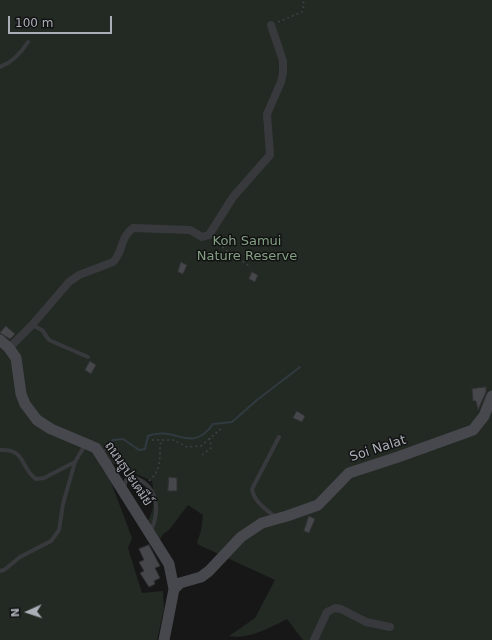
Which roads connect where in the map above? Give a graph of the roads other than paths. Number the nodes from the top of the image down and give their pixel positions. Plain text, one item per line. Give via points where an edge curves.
1 (271, 25) road end
2 (28, 42) dead end
3 (0, 67) edge
4 (32, 325) junction
5 (0, 340) edge
6 (9, 348) junction
7 (88, 357) dead end
8 (492, 396) edge
9 (279, 437) dead end
10 (86, 443) junction
11 (0, 450) edge
12 (75, 462) junction
13 (123, 490) junction
14 (277, 519) junction
15 (150, 533) junction
16 (169, 564) junction
17 (0, 571) edge
18 (190, 580) junction
19 (174, 590) junction
20 (390, 627) dead end
21 (164, 640) edge
22 (314, 640) edge

1 - 4 street via 283,61 283,73 267,114 270,155 233,197 209,235 202,238 190,230 133,228 124,238 116,259 69,282
2 - 3 lane via 10,63
4 - 6 street
4 - 7 lane via 42,330 49,340
5 - 6 street, ถนนธูปะเตมีย์
6 - 10 street, ถนนธูปะเตมีย์ via 16,358 21,394 37,420 51,429
8 - 14 street, Soi Nalat via 484,416 473,430 398,458 349,472 318,505
9 - 14 lane via 252,489 258,503
10 - 12 lane
10 - 13 street, ถนนธูปะเตมีย์ via 96,448
11 - 12 lane via 17,452 36,479 44,478
12 - 17 lane via 63,504 59,530 51,541
13 - 15 street, ถนนธูปะเตมีย์
13 - 15 lane via 126,480 133,477 146,483 150,489 156,508 156,520
14 - 18 street, Soi Nalat via 262,523 241,537 209,572
15 - 16 street, ถนนธูปะเตมีย์
16 - 18 street via 180,576
16 - 19 street, ถนนธูปะเตมีย์
18 - 19 street via 180,583
19 - 21 street, ถนนธูปะเตมีย์
20 - 22 street via 366,622 341,608 335,608 327,612

